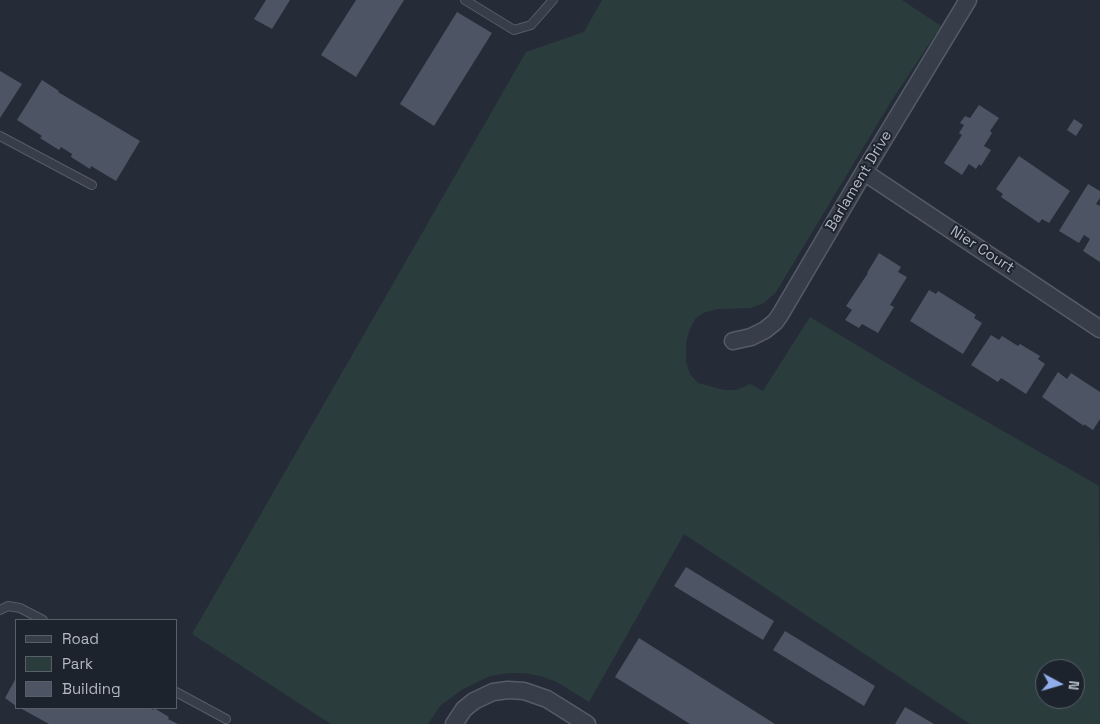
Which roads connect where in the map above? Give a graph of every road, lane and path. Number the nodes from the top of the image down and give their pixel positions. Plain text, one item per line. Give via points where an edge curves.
1 (465, 0) edge
2 (554, 0) edge
3 (968, 0) edge
4 (0, 136) edge
5 (864, 172) junction
6 (92, 185) dead end
7 (1100, 329) edge
8 (733, 341) dead end
9 (0, 610) edge
10 (41, 619) edge
11 (178, 693) edge
12 (226, 719) dead end
13 (454, 724) edge
14 (587, 724) edge

1 - 2 lane via 514,30 532,25
3 - 5 street, Barlament Drive
4 - 6 lane
5 - 7 street, Nier Court
5 - 8 street, Barlament Drive via 775,322 751,337
9 - 10 lane via 8,606 20,608
11 - 12 lane
13 - 14 street via 474,701 493,692 508,690 524,691 547,699

